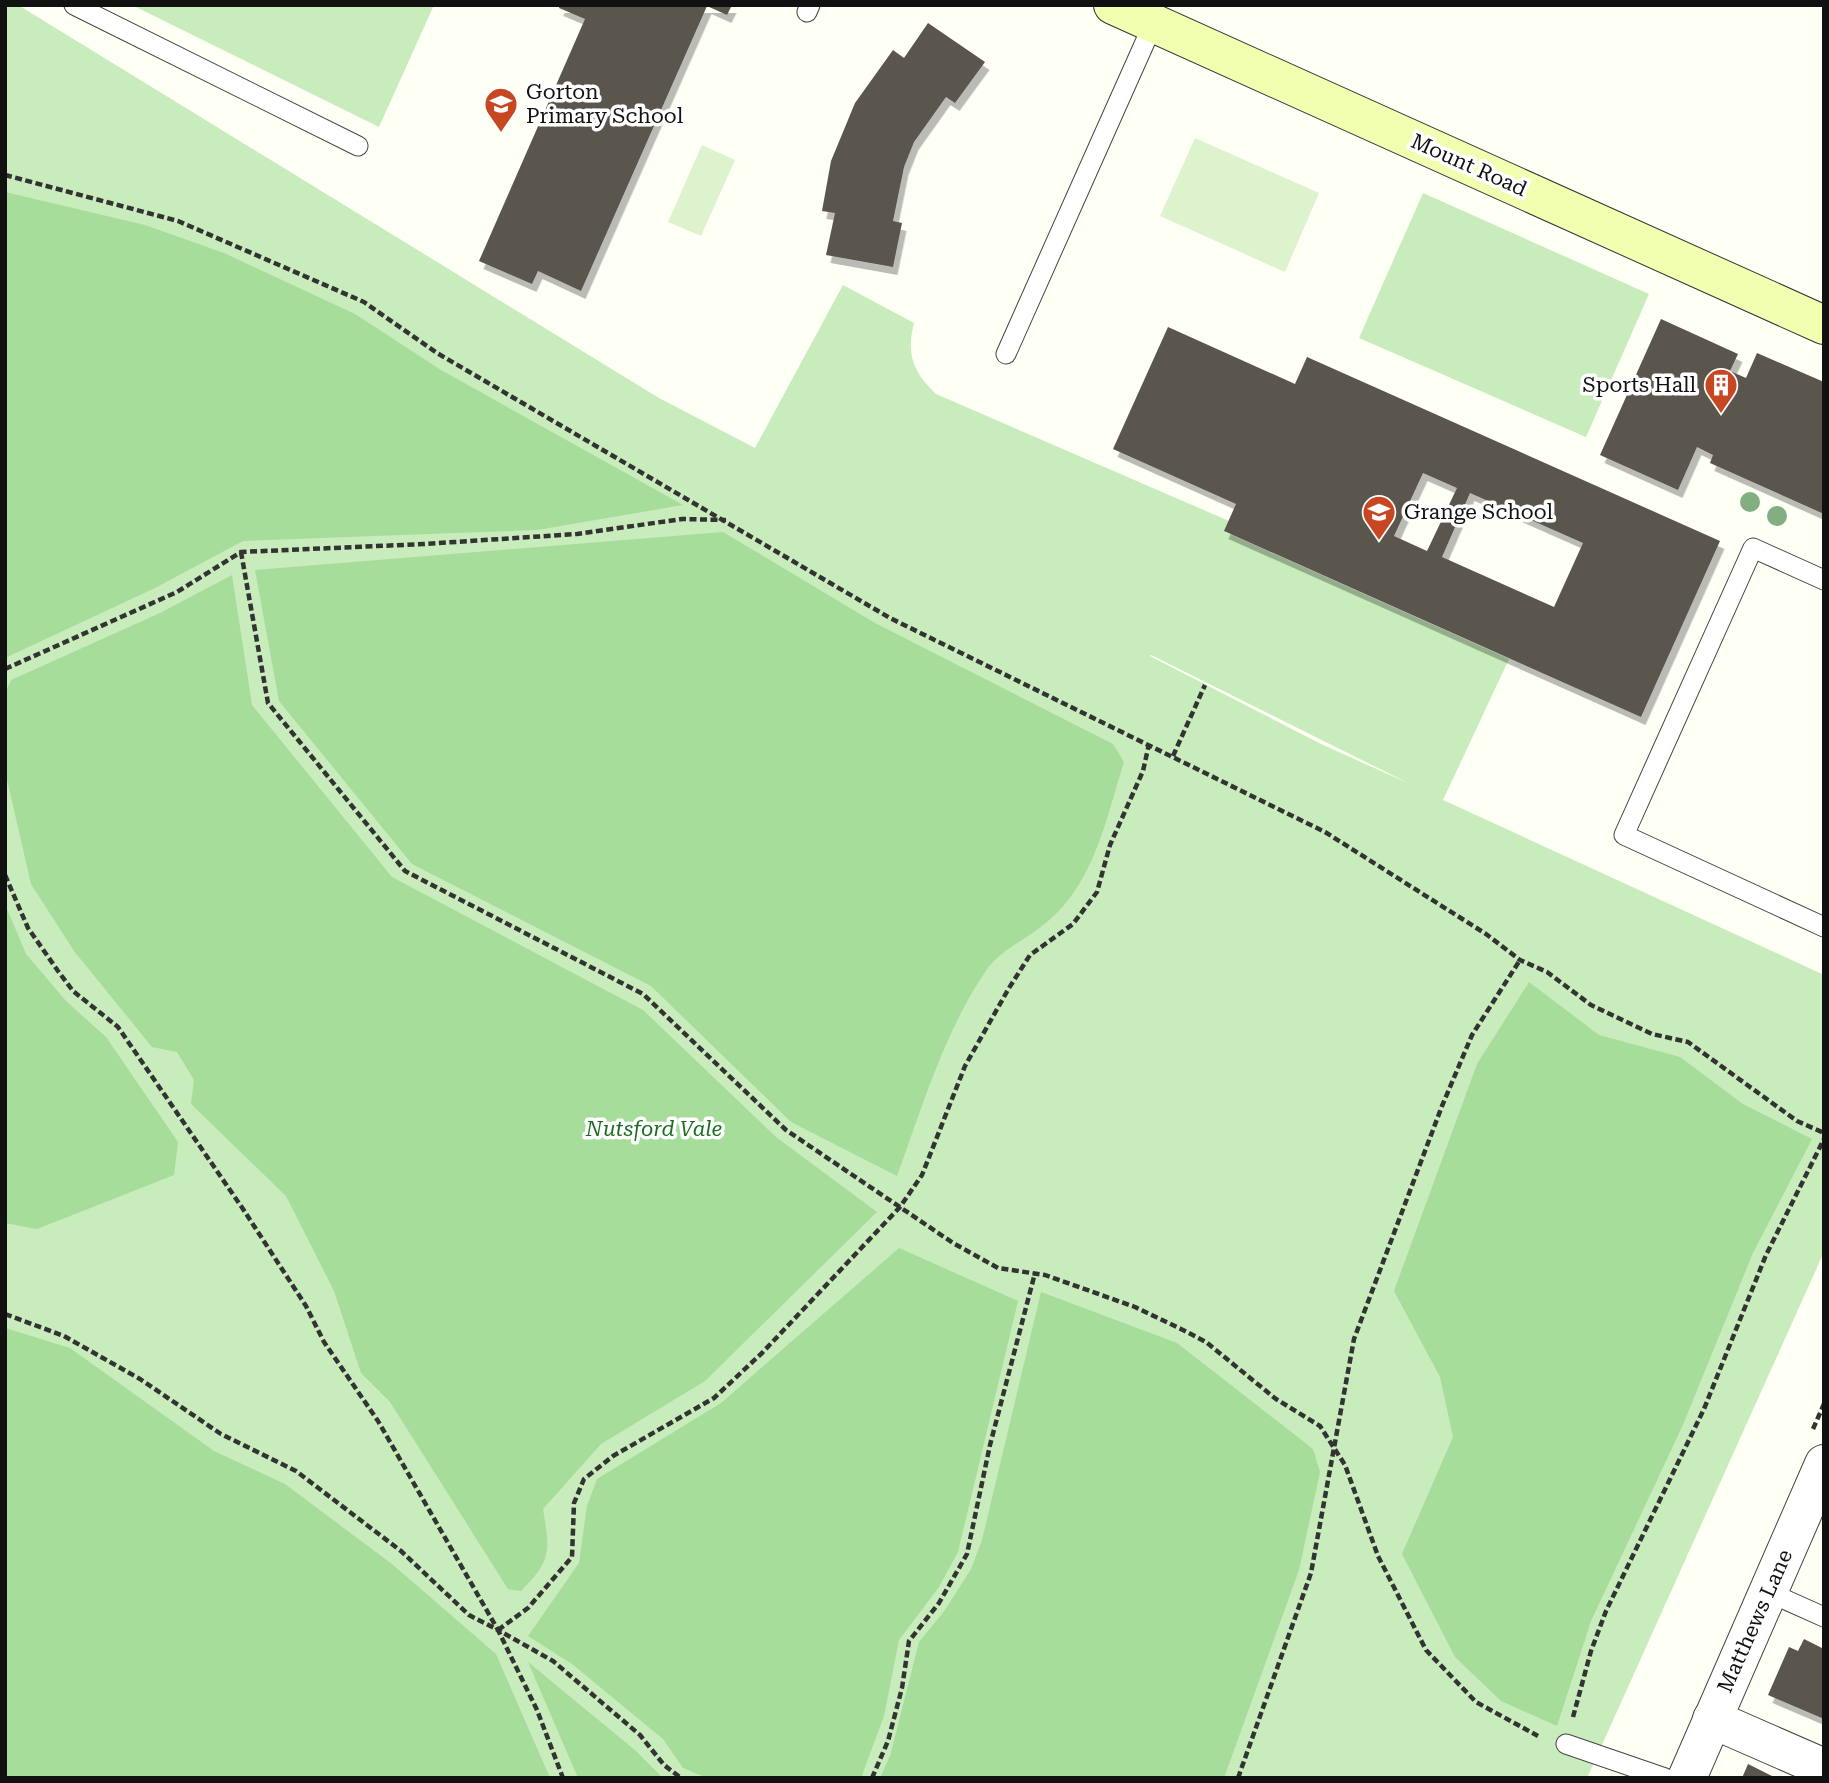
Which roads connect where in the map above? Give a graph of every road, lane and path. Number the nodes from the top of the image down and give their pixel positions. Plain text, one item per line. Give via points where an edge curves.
1 (74, 5) edge
2 (1113, 5) edge
3 (1154, 22) junction
4 (358, 146) dead end
5 (5, 175) edge
6 (1824, 325) edge
7 (1006, 354) dead end
8 (727, 520) junction
9 (241, 552) junction
10 (1824, 580) edge
11 (5, 668) edge
12 (1205, 685) dead end
13 (1149, 744) junction
14 (1173, 756) junction
15 (5, 876) edge
16 (1824, 927) edge
17 (1520, 960) junction
18 (1824, 1133) edge
19 (1824, 1139) edge
20 (900, 1207) junction
21 (1035, 1273) junction
22 (5, 1314) edge
23 (1334, 1448) junction
24 (1823, 1467) edge
25 (1768, 1592) junction
26 (1824, 1617) edge
27 (498, 1630) junction
28 (1712, 1719) junction
29 (1566, 1744) junction
30 (1824, 1768) edge
31 (563, 1778) edge
32 (681, 1778) edge
33 (872, 1778) edge
34 (1238, 1778) edge
35 (1665, 1778) edge
36 (1687, 1778) edge

1 - 4 lane
2 - 3 main road, Mount Road
3 - 6 main road, Mount Road
3 - 7 lane
5 - 8 path via 178,221 364,302 438,353
8 - 9 path via 682,519 577,534
8 - 13 path via 890,618
9 - 11 path via 177,592
9 - 20 path via 268,704 405,871 643,994 786,1130
10 - 16 lane via 1753,548 1623,835
12 - 14 path
13 - 14 path
13 - 20 path via 1097,892 1073,924 1030,954 965,1066 922,1175
14 - 17 path via 1325,832
15 - 27 path via 28,928 58,971 73,991 118,1027 243,1209 378,1421
17 - 18 path via 1547,972 1591,1005 1652,1034 1688,1042 1797,1121
17 - 23 path via 1472,1035 1441,1106 1354,1339
19 - 29 path via 1766,1255 1704,1409 1606,1611
20 - 21 path via 998,1268
20 - 27 path via 714,1398 614,1456 584,1479 574,1503 572,1557 528,1608
21 - 23 path via 1135,1307 1206,1342 1276,1399 1320,1426
21 - 33 path via 967,1554 939,1603 909,1641 888,1741
22 - 27 path via 64,1336 140,1379 221,1434 296,1471 401,1551 469,1615
23 - 29 path via 1357,1494 1378,1556 1426,1650 1476,1702 1530,1733
23 - 34 path via 1311,1573
24 - 25 street, Matthews Lane
25 - 26 lane
25 - 28 street, Matthews Lane
27 - 31 path via 537,1710
27 - 32 path via 554,1661 640,1735
28 - 30 street
28 - 36 street, Matthews Lane
29 - 35 lane

